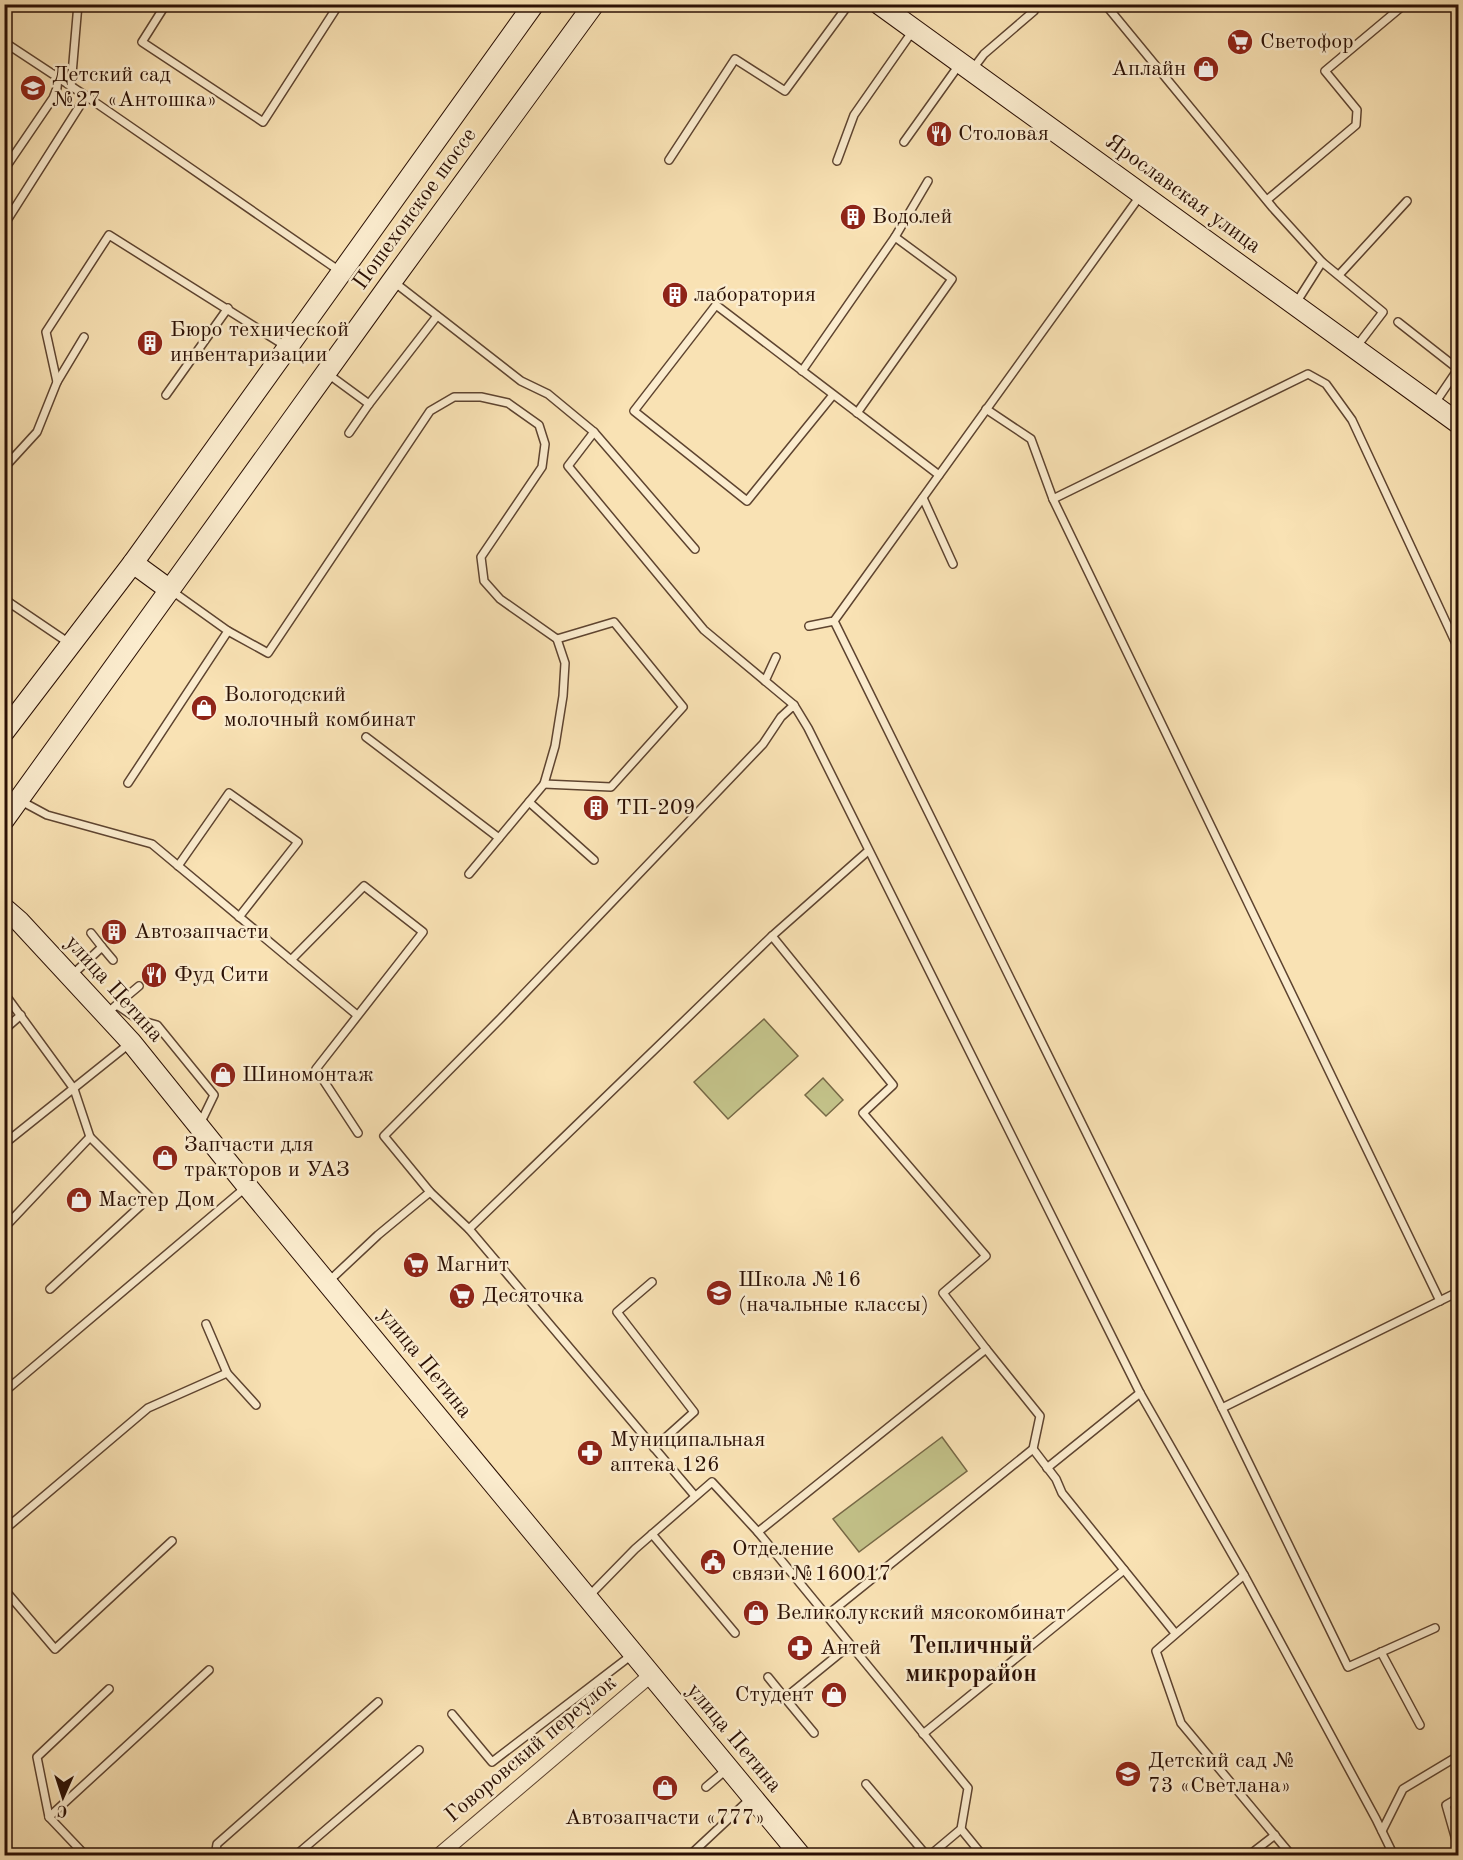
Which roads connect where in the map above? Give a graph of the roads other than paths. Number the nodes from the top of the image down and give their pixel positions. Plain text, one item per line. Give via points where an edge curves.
1 (78, 4) edge
2 (166, 4) edge
3 (339, 4) edge
4 (534, 4) edge
5 (594, 4) edge
6 (849, 4) edge
7 (879, 4) edge
8 (1038, 4) edge
9 (1105, 4) edge
10 (1405, 4) edge
11 (913, 30) junction
12 (4, 42) edge
13 (966, 67) junction
14 (58, 78) junction
15 (71, 86) junction
16 (86, 96) junction
17 (904, 142) dead end
18 (669, 160) dead end
19 (837, 161) dead end
20 (4, 170) edge
21 (928, 181) dead end
22 (1142, 194) junction
23 (1267, 200) junction
24 (1407, 201) dead end
25 (4, 225) edge
26 (895, 237) junction
27 (1322, 262) junction
28 (343, 274) junction
29 (1339, 276) junction
30 (392, 280) junction
31 (1295, 305) junction
32 (228, 308) junction
33 (437, 316) junction
34 (1398, 322) dead end
35 (84, 337) dead end
36 (289, 348) junction
37 (1355, 348) junction
38 (802, 371) junction
39 (326, 373) junction
40 (57, 382) junction
41 (833, 394) junction
42 (166, 395) dead end
43 (369, 404) junction
44 (1433, 405) junction
45 (986, 409) junction
46 (857, 413) junction
47 (1458, 423) edge
48 (594, 432) junction
49 (349, 433) dead end
50 (4, 468) edge
51 (939, 476) junction
52 (923, 498) junction
53 (1053, 499) junction
54 (695, 549) dead end
55 (133, 563) junction
56 (953, 564) dead end
57 (170, 590) junction
58 (4, 599) edge
59 (834, 621) junction
60 (809, 626) dead end
61 (228, 631) junction
62 (556, 639) junction
63 (71, 644) junction
64 (1458, 648) edge
65 (776, 657) dead end
66 (765, 681) junction
67 (794, 705) junction
68 (4, 732) edge
69 (366, 736) dead end
70 (128, 783) dead end
71 (544, 784) junction
72 (20, 800) junction
73 (529, 802) junction
74 (4, 820) edge
75 (499, 838) junction
76 (868, 851) junction
77 (594, 860) dead end
78 (178, 866) junction
79 (469, 874) dead end
80 (4, 909) edge
81 (239, 917) junction
82 (90, 933) dead end
83 (772, 936) junction
84 (102, 947) junction
85 (113, 960) dead end
86 (291, 960) junction
87 (71, 976) junction
88 (139, 986) dead end
89 (4, 993) edge
90 (111, 1009) junction
91 (21, 1015) junction
92 (357, 1015) junction
93 (4, 1030) edge
94 (131, 1042) junction
95 (74, 1089) junction
96 (199, 1127) junction
97 (358, 1133) dead end
98 (90, 1137) junction
99 (4, 1144) edge
100 (248, 1186) junction
101 (430, 1192) junction
102 (4, 1228) edge
103 (469, 1229) junction
104 (328, 1282) junction
105 (651, 1282) dead end
106 (50, 1289) dead end
107 (1458, 1292) edge
108 (1440, 1301) junction
109 (206, 1323) dead end
110 (986, 1349) junction
111 (227, 1373) junction
112 (4, 1392) edge
113 (1140, 1393) junction
114 (256, 1405) dead end
115 (1222, 1408) junction
116 (654, 1448) junction
117 (1033, 1449) junction
118 (1047, 1468) junction
119 (695, 1496) junction
120 (4, 1530) edge
121 (758, 1532) junction
122 (652, 1534) junction
123 (172, 1541) dead end
124 (1124, 1570) junction
125 (1244, 1575) junction
126 (4, 1589) edge
127 (587, 1598) junction
128 (826, 1616) junction
129 (1435, 1628) dead end
130 (735, 1633) dead end
131 (1175, 1633) junction
132 (850, 1645) junction
133 (1381, 1652) junction
134 (633, 1654) junction
135 (209, 1670) dead end
136 (651, 1675) junction
137 (768, 1677) dead end
138 (109, 1689) dead end
139 (785, 1698) junction
140 (378, 1702) dead end
141 (452, 1714) dead end
142 (1420, 1725) dead end
143 (814, 1733) dead end
144 (923, 1734) junction
145 (419, 1750) dead end
146 (1458, 1756) edge
147 (728, 1768) junction
148 (866, 1784) dead end
149 (706, 1787) dead end
150 (752, 1798) junction
151 (1458, 1798) edge
152 (49, 1817) junction
153 (962, 1829) junction
154 (1382, 1831) junction
155 (1275, 1835) junction
156 (1458, 1847) edge
157 (86, 1856) edge
158 (215, 1856) edge
159 (296, 1856) edge
160 (438, 1856) edge
161 (689, 1856) edge
162 (801, 1856) edge
163 (928, 1856) edge
164 (983, 1856) edge
165 (1248, 1856) edge
166 (1292, 1856) edge
167 (1394, 1856) edge

1 - 15 lane
2 - 3 lane via 142,42 263,122
4 - 28 street, Пошехонское шоссе
5 - 30 street, Пошехонское шоссе
6 - 18 lane via 786,91 735,59
7 - 11 street, Ярославская улица
8 - 13 lane
9 - 23 lane
10 - 23 lane via 1325,71 1357,110 1356,125
11 - 13 street, Ярославская улица
11 - 19 lane via 854,115
12 - 14 lane
13 - 17 lane
13 - 22 street, Ярославская улица
14 - 15 lane
14 - 20 lane via 53,98
15 - 16 lane
16 - 25 lane
16 - 28 lane
21 - 26 lane
22 - 31 street, Ярославская улица
22 - 45 lane
23 - 27 lane
24 - 29 lane
26 - 38 lane
26 - 46 lane via 952,279
27 - 29 lane
27 - 31 lane
28 - 36 street, Пошехонское шоссе
29 - 37 lane via 1383,312
30 - 33 lane
30 - 39 street, Пошехонское шоссе
31 - 37 street, Ярославская улица
32 - 36 lane
32 - 40 lane via 109,235 46,332
32 - 42 lane
33 - 43 lane
33 - 48 lane via 521,381 548,394
34 - 44 lane via 1458,369
35 - 40 lane
36 - 55 street, Пошехонское шоссе
37 - 44 street, Ярославская улица
38 - 41 lane
38 - 41 lane via 716,305 633,411 747,501
39 - 43 lane
39 - 57 street, Пошехонское шоссе
40 - 50 lane via 37,432
41 - 46 lane
43 - 49 lane
44 - 47 street, Ярославская улица
45 - 51 lane
45 - 53 lane via 1031,439
46 - 51 lane
48 - 54 lane
48 - 66 lane via 568,466 704,630
51 - 52 lane
52 - 56 lane
52 - 59 lane
53 - 64 lane via 1308,374 1326,384 1352,420
53 - 108 lane
55 - 57 street
55 - 63 street, Пошехонское шоссе
57 - 61 lane
57 - 72 street, Пошехонское шоссе
58 - 63 lane
59 - 60 lane
59 - 115 lane
61 - 62 lane via 268,653 430,411 454,397 481,397 508,403 539,425 545,444 542,467 481,556 484,580 500,599
61 - 70 lane
62 - 71 lane via 565,663 563,696
62 - 71 lane via 614,622 683,707 611,788
63 - 68 street, Пошехонское шоссе
65 - 66 lane
66 - 67 lane
67 - 76 lane
67 - 101 lane via 763,744 384,1136
69 - 75 lane
71 - 73 lane
72 - 74 street, Пошехонское шоссе
72 - 78 lane via 47,815 152,844
73 - 75 lane
73 - 77 lane
75 - 79 lane
76 - 83 lane
76 - 113 lane
78 - 81 lane
78 - 81 lane via 229,793 298,842
80 - 87 street, улица Петина
81 - 86 lane
82 - 84 lane
83 - 103 lane
83 - 110 lane via 892,1085 863,1113 986,1256 943,1293
84 - 85 lane
84 - 87 lane
86 - 92 lane
86 - 92 lane via 364,886 423,932
87 - 90 street, улица Петина
88 - 90 lane
89 - 91 lane
90 - 94 street, улица Петина
90 - 96 lane via 157,1025 214,1095
91 - 93 lane
91 - 95 lane
92 - 97 lane via 316,1069
94 - 95 lane
94 - 96 street, улица Петина
95 - 98 lane
95 - 99 lane
96 - 100 street, улица Петина
98 - 102 lane
98 - 106 lane via 150,1197
100 - 104 street, улица Петина
100 - 112 lane
101 - 103 lane
101 - 104 lane
103 - 116 lane
104 - 127 street, улица Петина
105 - 116 lane via 616,1312 694,1413
107 - 108 lane
108 - 115 lane
109 - 111 lane
110 - 117 lane via 1040,1416
110 - 121 lane
111 - 114 lane
111 - 120 lane via 148,1408
113 - 118 lane
113 - 125 lane
115 - 133 lane via 1348,1667
116 - 119 lane
117 - 118 lane
117 - 128 lane
118 - 124 lane via 1062,1493
119 - 121 lane via 712,1482
119 - 122 lane
121 - 128 lane
122 - 127 lane
122 - 130 lane
123 - 126 lane via 56,1649
124 - 131 lane
124 - 144 lane
125 - 131 lane
125 - 154 lane
127 - 134 street, улица Петина
128 - 132 lane
129 - 133 lane
131 - 155 lane via 1156,1651 1181,1723
132 - 139 lane
132 - 144 lane
133 - 142 lane
134 - 136 street, улица Петина
134 - 141 lane via 492,1762
135 - 152 lane
136 - 147 street, улица Петина
136 - 160 street, Говоровский переулок
137 - 139 lane
138 - 152 lane via 37,1757
139 - 143 lane
140 - 158 lane via 217,1844
144 - 153 lane via 968,1788
145 - 159 lane
146 - 154 lane via 1403,1789
147 - 149 lane
147 - 150 street, улица Петина
148 - 163 lane
150 - 161 lane
150 - 162 street, улица Петина
151 - 156 lane via 1446,1805
152 - 157 lane
153 - 163 lane
153 - 164 lane
154 - 167 lane
155 - 165 lane
155 - 166 lane

